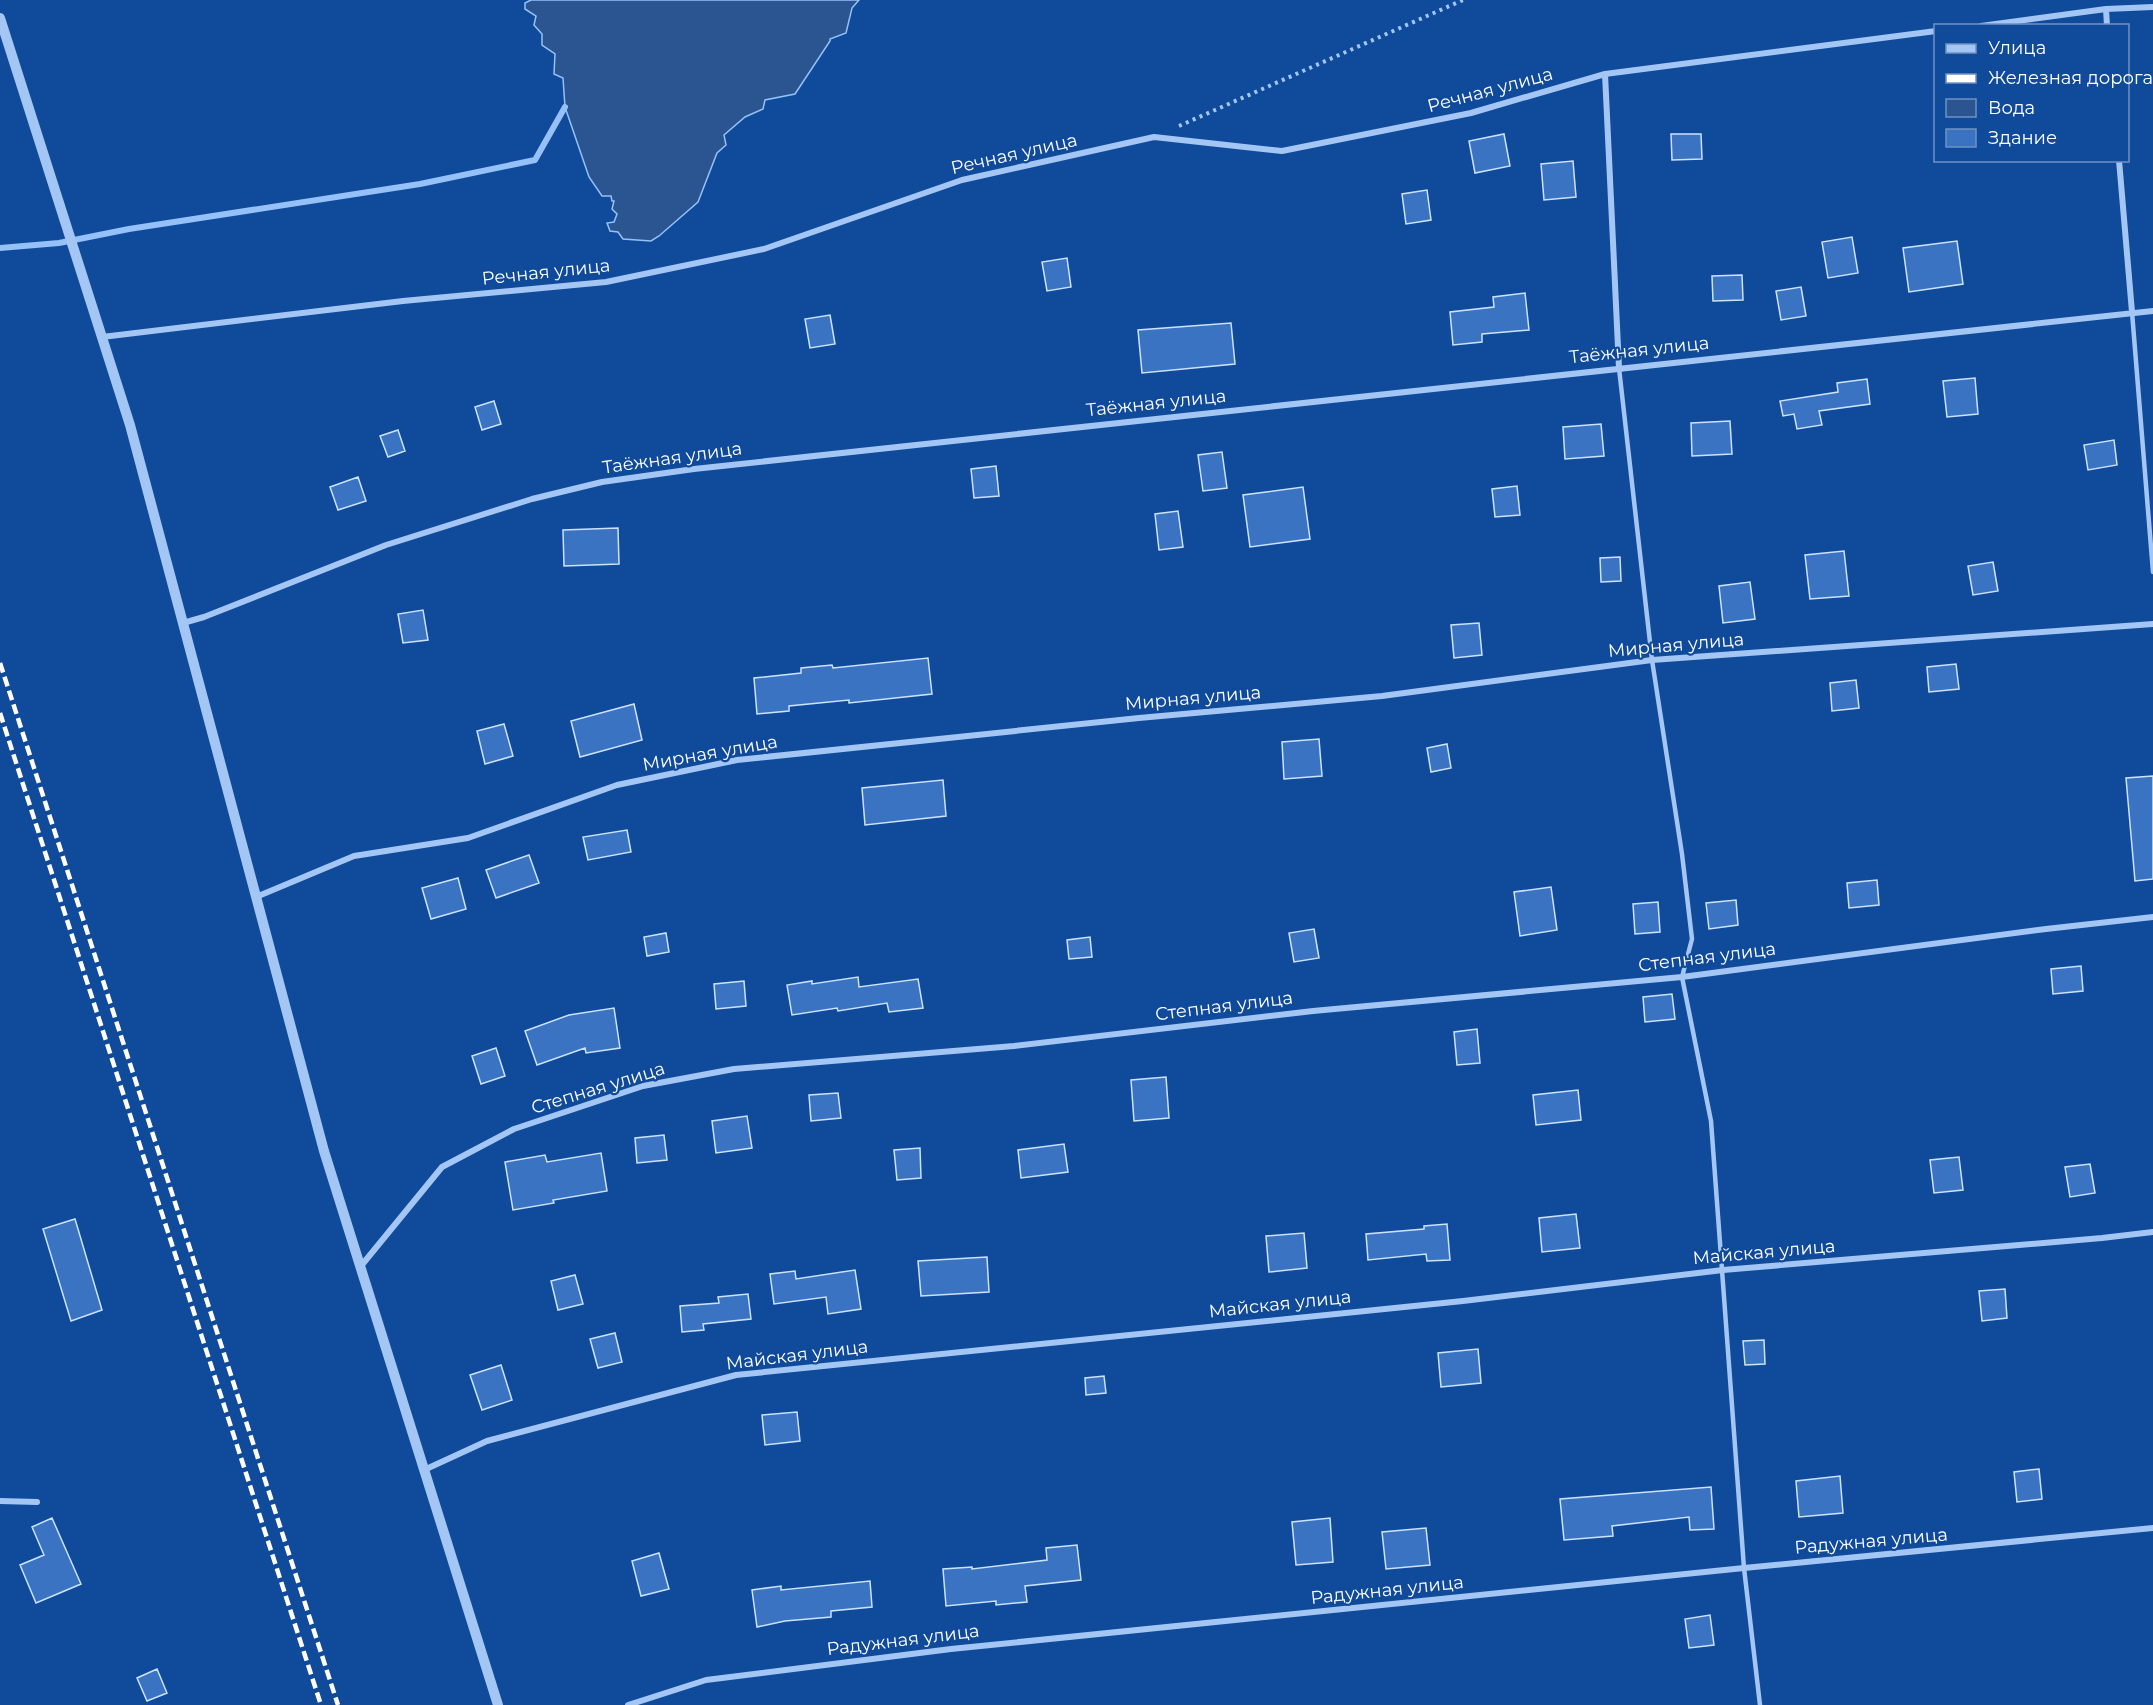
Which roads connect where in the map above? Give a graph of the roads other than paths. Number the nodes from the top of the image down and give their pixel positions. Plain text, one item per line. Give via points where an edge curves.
1 (2153, 7) edge
2 (2106, 9) junction
3 (0, 18) edge
4 (1996, 24) edge
5 (2107, 24) edge
6 (1934, 31) edge
7 (1605, 74) junction
8 (2119, 162) edge
9 (2153, 311) edge
10 (2132, 312) junction
11 (102, 337) junction
12 (1619, 368) junction
13 (2153, 572) edge
14 (183, 623) junction
15 (2153, 624) edge
16 (1652, 660) junction
17 (256, 897) junction
18 (2153, 917) edge
19 (1682, 977) junction
20 (2153, 1232) edge
21 (360, 1267) junction
22 (1723, 1270) junction
23 (424, 1470) junction
24 (0, 1501) edge
25 (37, 1502) dead end
26 (2153, 1528) edge
27 (1744, 1568) junction
28 (498, 1705) edge
29 (628, 1705) edge
30 (1760, 1705) edge

1 - 2 street
2 - 4 street
2 - 5 street
3 - 11 street
6 - 7 street, Речная улица
7 - 11 street, Речная улица via 1471,113 1282,151 1154,137 962,180 764,249 606,282 403,301
7 - 12 street
8 - 10 street
9 - 10 street, Таёжная улица
10 - 12 street, Таёжная улица
10 - 13 lane
11 - 14 street
12 - 14 street, Таёжная улица via 602,482 532,499 386,545
12 - 16 lane
14 - 17 street
15 - 16 street, Мирная улица
16 - 17 street, Мирная улица via 1382,696 737,760 617,785 468,838 354,856
16 - 19 lane via 1692,939
17 - 21 street via 324,1151
18 - 19 street, Степная улица
19 - 21 street, Степная улица via 1313,1011 1014,1046 734,1069 643,1086 514,1129 442,1167
19 - 22 lane via 1711,1121
20 - 22 street, Майская улица
21 - 23 street
22 - 23 street, Майская улица via 736,1375 488,1441
22 - 27 lane
23 - 28 street
24 - 25 street
26 - 27 street, Радужная улица
27 - 29 street, Радужная улица via 939,1650 705,1680
27 - 30 lane

